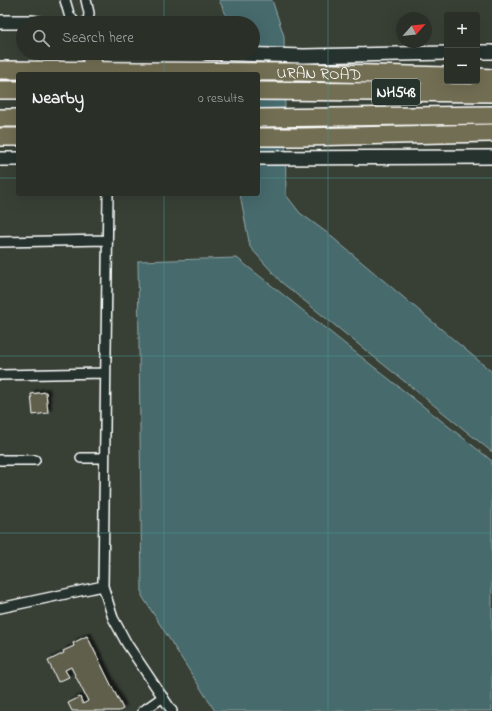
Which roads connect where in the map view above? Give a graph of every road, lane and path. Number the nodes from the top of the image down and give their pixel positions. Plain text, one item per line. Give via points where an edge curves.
1 (65, 0) edge
2 (86, 0) edge
3 (70, 16) edge
4 (89, 16) edge
5 (0, 22) edge
6 (16, 22) edge
7 (480, 52) edge
8 (492, 52) edge
9 (444, 53) edge
10 (260, 59) edge
11 (92, 60) edge
12 (302, 64) junction
13 (0, 70) edge
14 (95, 71) junction
15 (444, 76) edge
16 (480, 77) edge
17 (492, 78) edge
18 (0, 90) edge
19 (16, 90) edge
20 (260, 92) edge
21 (492, 93) edge
22 (492, 115) edge
23 (0, 118) edge
24 (16, 118) edge
25 (260, 118) edge
26 (492, 133) edge
27 (0, 137) edge
28 (16, 138) edge
29 (260, 138) edge
30 (492, 156) edge
31 (260, 158) edge
32 (0, 159) edge
33 (16, 159) edge
34 (108, 196) edge
35 (107, 240) junction
36 (0, 242) edge
37 (105, 373) junction
38 (0, 375) edge
39 (81, 458) dead end
40 (104, 458) junction
41 (0, 460) edge
42 (35, 460) dead end
43 (103, 586) junction
44 (0, 608) edge
45 (163, 697) junction
46 (143, 711) edge
47 (172, 711) edge

1 - 3 street
2 - 4 street
5 - 6 street
7 - 8 street
9 - 12 street
10 - 12 street
11 - 14 highway
12 - 14 highway, URAN ROAD / NH548 via 220,71
12 - 15 highway, URAN ROAD / NH548
13 - 14 highway, NH548
16 - 17 highway
18 - 19 highway
20 - 21 highway, URAN ROAD / NH548
22 - 25 highway, NH548
23 - 24 highway
26 - 29 highway
27 - 28 highway
30 - 31 street
32 - 33 street
34 - 35 street
35 - 36 street
35 - 37 street
37 - 38 street
37 - 40 street
39 - 40 street
40 - 43 street
41 - 42 street
43 - 44 street
43 - 45 street via 113,618 127,644
45 - 46 street
45 - 47 street

